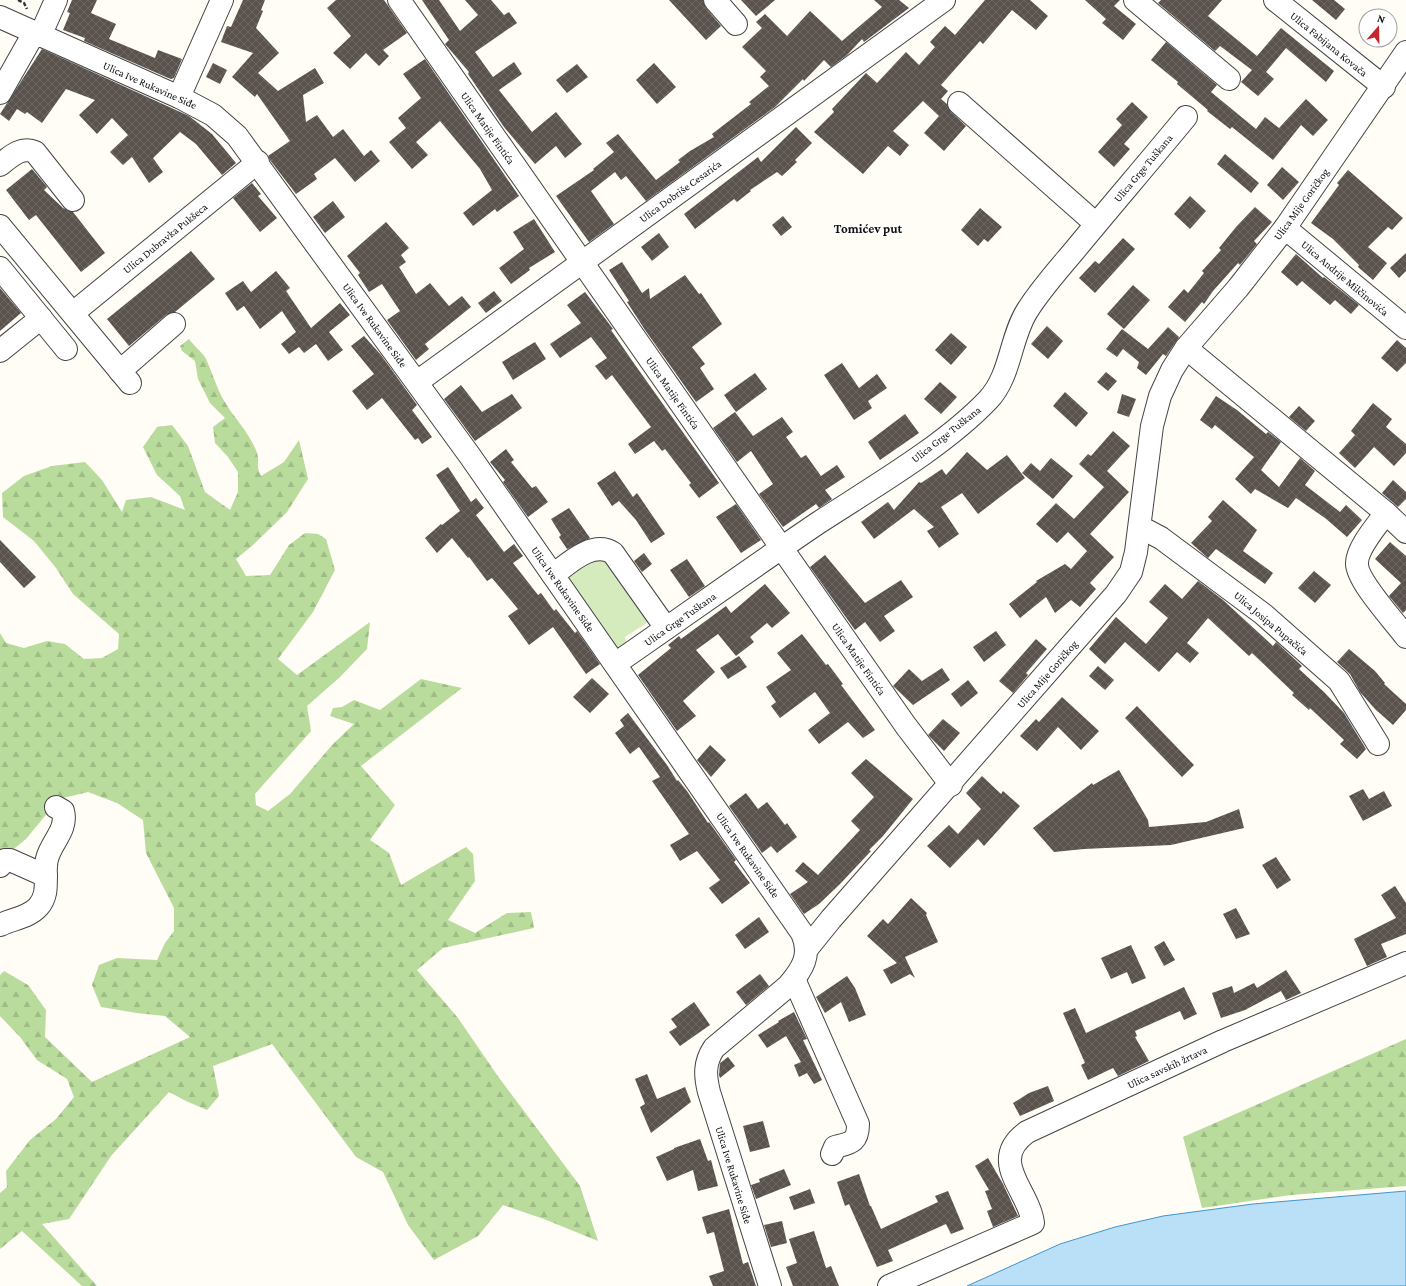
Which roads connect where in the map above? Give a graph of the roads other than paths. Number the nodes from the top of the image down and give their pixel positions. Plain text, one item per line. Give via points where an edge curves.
1 (56, 0) edge
2 (222, 0) edge
3 (399, 0) edge
4 (714, 0) edge
5 (944, 0) edge
6 (1135, 0) edge
7 (1275, 0) edge
8 (0, 17) edge
9 (736, 24) dead end
10 (37, 34) junction
11 (1406, 52) edge
12 (1229, 79) dead end
13 (1384, 87) junction
14 (0, 93) edge
15 (179, 97) junction
16 (959, 103) dead end
17 (1186, 117) dead end
18 (258, 162) junction
19 (0, 165) edge
20 (73, 200) dead end
21 (1096, 224) junction
22 (0, 226) edge
23 (1285, 228) junction
24 (581, 263) junction
25 (0, 268) edge
26 (73, 314) junction
27 (41, 318) junction
28 (174, 324) dead end
29 (1406, 328) edge
30 (1186, 348) junction
31 (66, 349) dead end
32 (0, 351) edge
33 (417, 382) junction
34 (1386, 513) junction
35 (1140, 527) junction
36 (1406, 532) edge
37 (782, 548) junction
38 (553, 575) junction
39 (666, 628) junction
40 (1406, 637) edge
41 (615, 664) junction
42 (1378, 744) dead end
43 (951, 785) junction
44 (56, 807) dead end
45 (0, 866) edge
46 (46, 876) junction
47 (0, 926) edge
48 (806, 950) junction
49 (1406, 963) edge
50 (794, 979) junction
51 (832, 1154) dead end
52 (770, 1286) edge
53 (889, 1286) edge

1 - 10 street
2 - 15 street
3 - 24 street, Ulica Matije Fintića
4 - 9 street
5 - 24 street, Ulica Dobriše Cesarića
6 - 12 street
7 - 13 street, Ulica Fabijana Kovača
8 - 10 street, Ulica Ive Rukavine Siđe
10 - 14 street
10 - 15 street, Ulica Ive Rukavine Siđe
11 - 13 street, Ulica Mije Goričkog
13 - 23 street, Ulica Mije Goričkog
15 - 18 street, Ulica Ive Rukavine Siđe via 221,121
16 - 21 street
17 - 21 street, Ulica Grge Tuškana
18 - 26 street, Ulica Dubravka Pukšeca
18 - 33 street, Ulica Ive Rukavine Siđe
19 - 20 street via 15,153 35,152
21 - 37 street, Ulica Grge Tuškana via 1027,311 1014,339 1001,380 990,398 972,416 929,449
22 - 26 street
23 - 29 street, Ulica Andrije Milčinovića
23 - 30 street, Ulica Mije Goričkog
24 - 33 street, Ulica Dobriše Cesarića
24 - 37 street, Ulica Matije Fintića
25 - 27 street
26 - 28 street via 125,377
27 - 31 street
27 - 32 street
30 - 34 street
30 - 35 street, Ulica Mije Goričkog via 1160,396 1152,426
33 - 38 street, Ulica Ive Rukavine Siđe
34 - 36 street
34 - 40 street via 1361,548 1356,562 1363,581
35 - 42 street, Ulica Josipa Pupačića via 1161,538 1263,614 1339,681
35 - 43 street, Ulica Mije Goričkog via 1131,572 1116,594
37 - 39 street, Ulica Grge Tuškana
37 - 43 street, Ulica Matije Fintića
38 - 39 street via 592,550 609,550
38 - 41 street, Ulica Ive Rukavine Siđe
39 - 41 street, Ulica Grge Tuškana
41 - 48 street, Ulica Ive Rukavine Siđe via 802,933
43 - 48 street, Ulica Mije Goričkog
44 - 46 street via 63,811 64,824 49,850
45 - 46 street via 5,860 10,860
46 - 47 street via 45,892 39,906 27,915
48 - 50 street, Ulica Ive Rukavine Siđe via 805,964
49 - 53 street, Ulica savskih žrtava via 1230,1038 1027,1132 1015,1143 1010,1163 1033,1224
50 - 51 street via 858,1124 858,1134 851,1143 834,1147
50 - 52 street, Ulica Ive Rukavine Siđe via 714,1048 708,1058 706,1069 709,1092

